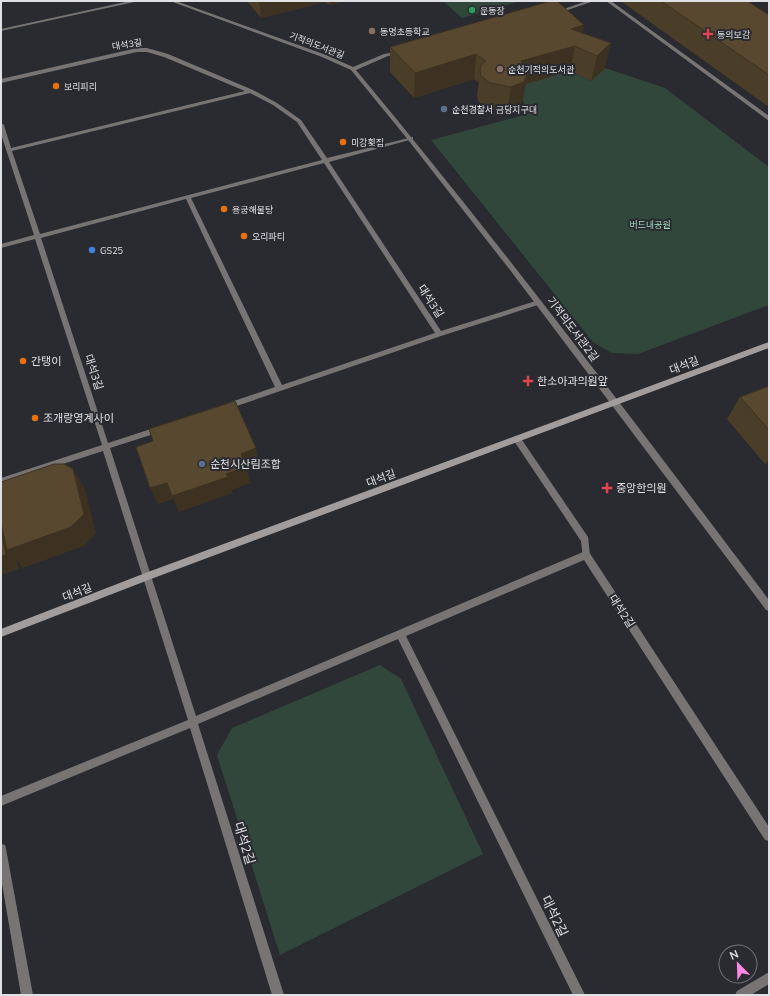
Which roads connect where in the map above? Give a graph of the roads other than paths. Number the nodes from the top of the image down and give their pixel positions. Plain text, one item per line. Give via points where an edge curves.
1 (137, 1) edge
2 (172, 1) edge
3 (592, 1) edge
4 (608, 1) edge
5 (554, 12) edge
6 (1, 30) edge
7 (408, 52) edge
8 (353, 69) junction
9 (1, 81) edge
10 (251, 91) junction
11 (769, 119) edge
12 (1, 125) edge
13 (411, 138) junction
14 (9, 150) junction
15 (326, 160) junction
16 (188, 197) junction
17 (37, 236) junction
18 (1, 246) edge
19 (539, 302) junction
20 (439, 334) junction
21 (769, 345) edge
22 (280, 389) junction
23 (616, 403) junction
24 (220, 409) edge
25 (167, 427) edge
26 (517, 439) junction
27 (106, 447) junction
28 (1, 481) edge
29 (586, 555) junction
30 (148, 576) junction
31 (769, 608) edge
32 (1, 633) edge
33 (401, 635) junction
34 (193, 722) junction
35 (1, 801) edge
36 (769, 836) edge
37 (1, 849) edge
38 (769, 978) edge
39 (27, 995) edge
40 (278, 995) edge
41 (579, 995) edge
42 (741, 995) edge

1 - 6 street
2 - 8 street, 기적의도서관길
3 - 5 street
4 - 11 street
7 - 8 street, 기적의도서관길 via 389,54
8 - 13 street, 기적의도서관2길
9 - 10 street, 대석3길 via 137,50 147,50
10 - 14 street
10 - 15 street, 대석3길 via 299,121
12 - 14 street, 대석3길
13 - 15 street
13 - 19 street, 기적의도서관2길
14 - 17 street, 대석3길
15 - 16 street
15 - 20 street, 대석3길
16 - 17 street
16 - 22 street
17 - 18 street
17 - 27 street, 대석3길
19 - 20 street
19 - 23 street, 기적의도서관2길
20 - 22 street, 대석3길
21 - 23 main road, 대석길
22 - 24 street, 대석3길
23 - 26 main road, 대석길
23 - 31 street, 기적의도서관2길
25 - 27 street
26 - 29 street via 585,540
26 - 30 main road, 대석길
27 - 28 street
27 - 30 street, 대석3길
29 - 33 street
29 - 36 street, 대석2길
30 - 32 main road, 대석길
30 - 34 street, 대석2길
33 - 34 street
33 - 41 street, 대석2길
34 - 35 street
34 - 40 street, 대석2길
37 - 39 street
38 - 42 street

